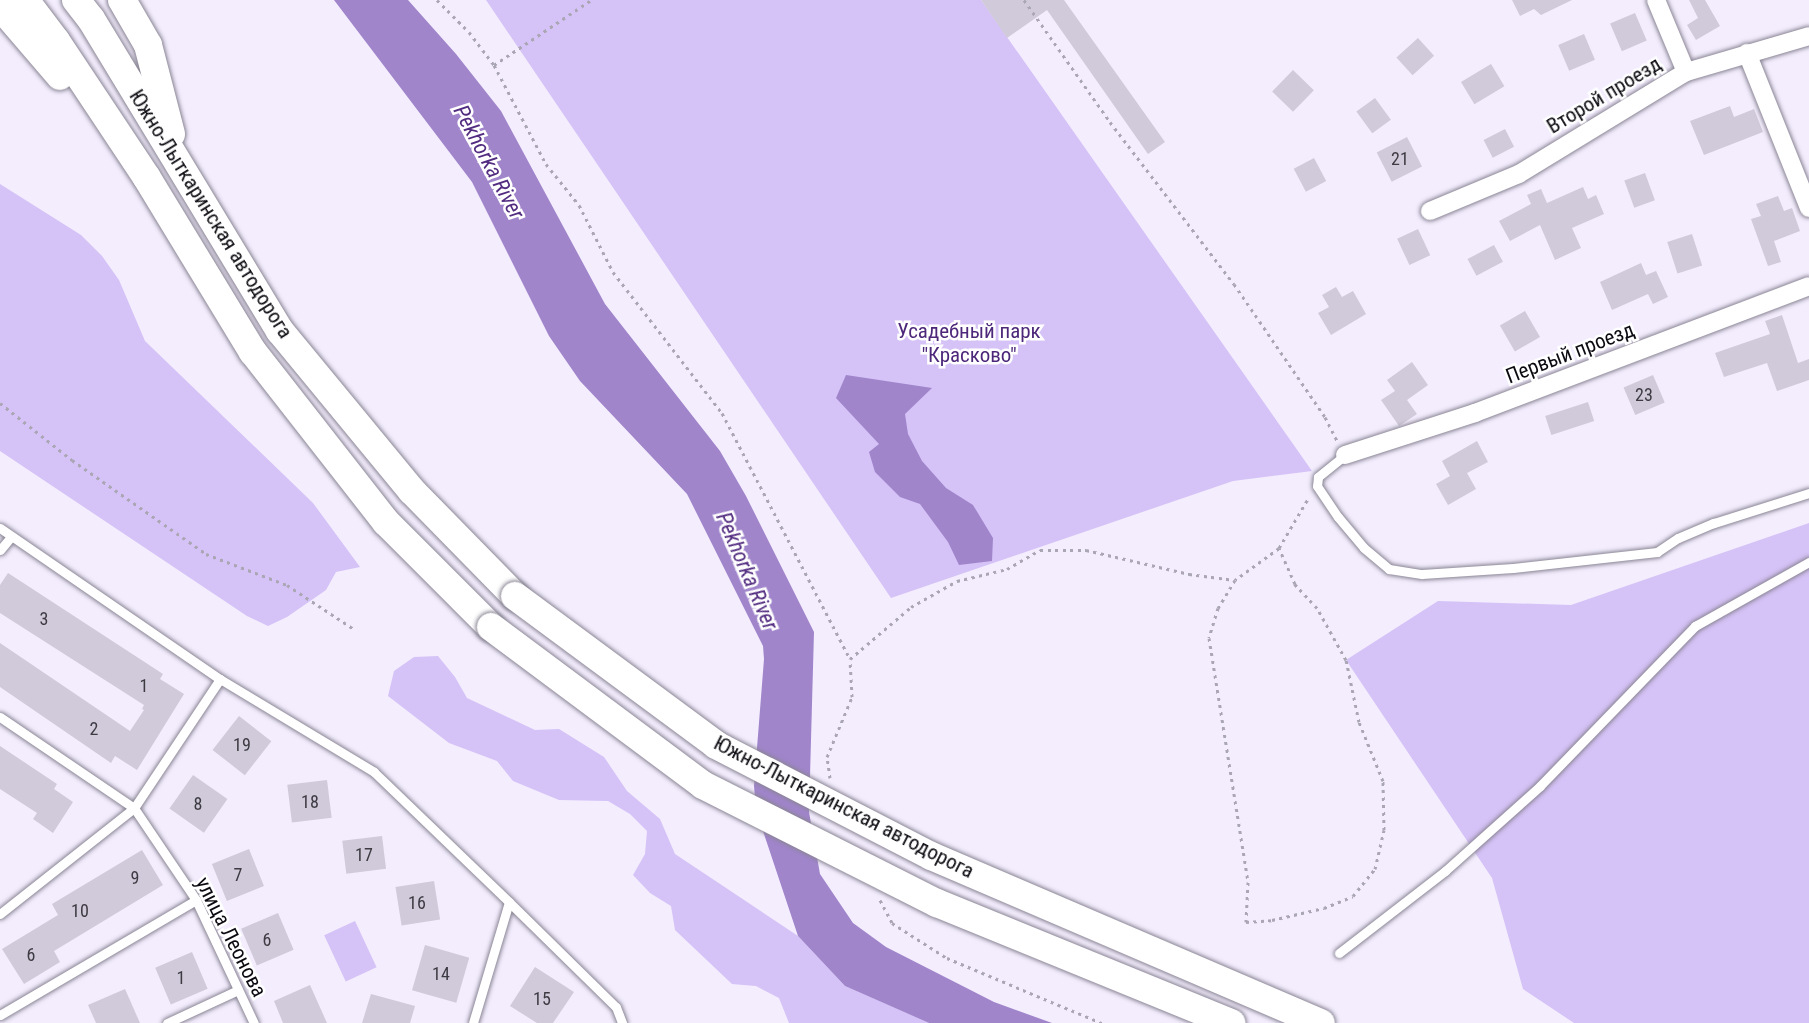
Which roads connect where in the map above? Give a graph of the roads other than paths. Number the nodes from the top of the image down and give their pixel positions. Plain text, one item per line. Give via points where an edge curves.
1 (25, 0) edge
2 (76, 0) edge
3 (122, 0) edge
4 (1656, 0) edge
5 (0, 6) edge
6 (1809, 36) edge
7 (1747, 53) junction
8 (1686, 72) junction
9 (178, 162) junction
10 (147, 178) junction
11 (1809, 208) edge
12 (1430, 211) dead end
13 (1809, 286) edge
14 (1345, 455) joint
15 (1809, 494) edge
16 (0, 528) edge
17 (11, 537) junction
18 (0, 550) edge
19 (1809, 562) edge
20 (220, 679) junction
21 (0, 717) edge
22 (134, 808) junction
23 (196, 900) junction
24 (509, 902) junction
25 (0, 914) edge
26 (1339, 953) dead end
27 (238, 990) junction
28 (0, 1015) edge
29 (167, 1023) edge
30 (254, 1023) edge
31 (473, 1023) edge
32 (622, 1023) edge
33 (1231, 1023) edge
34 (1321, 1023) edge

1 - 10 main road, Южно-Лыткаринская автодорога
2 - 9 main road, Южно-Лыткаринская автодорога
3 - 9 main road via 148,45
4 - 8 street
5 - 10 main road
6 - 7 street, Второй проезд
7 - 8 street, Второй проезд
7 - 11 street
8 - 12 street, Второй проезд via 1519,174
9 - 34 main road, Южно-Лыткаринская автодорога, bridge via 280,331 412,491 515,596 716,745 931,856
10 - 33 main road, Южно-Лыткаринская автодорога, bridge via 253,352 386,522 490,627 703,785 937,903
13 - 14 street, Первый проезд via 1475,413
14 - 15 lane via 1318,477 1317,486 1364,548 1389,568 1422,573 1513,568 1657,552 1678,537 1714,523
16 - 17 lane
17 - 18 lane
17 - 20 lane
19 - 26 lane via 1695,626 1540,786 1445,871
20 - 22 lane
20 - 24 lane via 374,772
21 - 22 lane
22 - 23 lane, улица Леонова
22 - 25 lane
23 - 27 lane, улица Леонова
23 - 28 lane
24 - 31 lane
24 - 32 lane via 616,1007
27 - 29 lane
27 - 30 lane, улица Леонова

